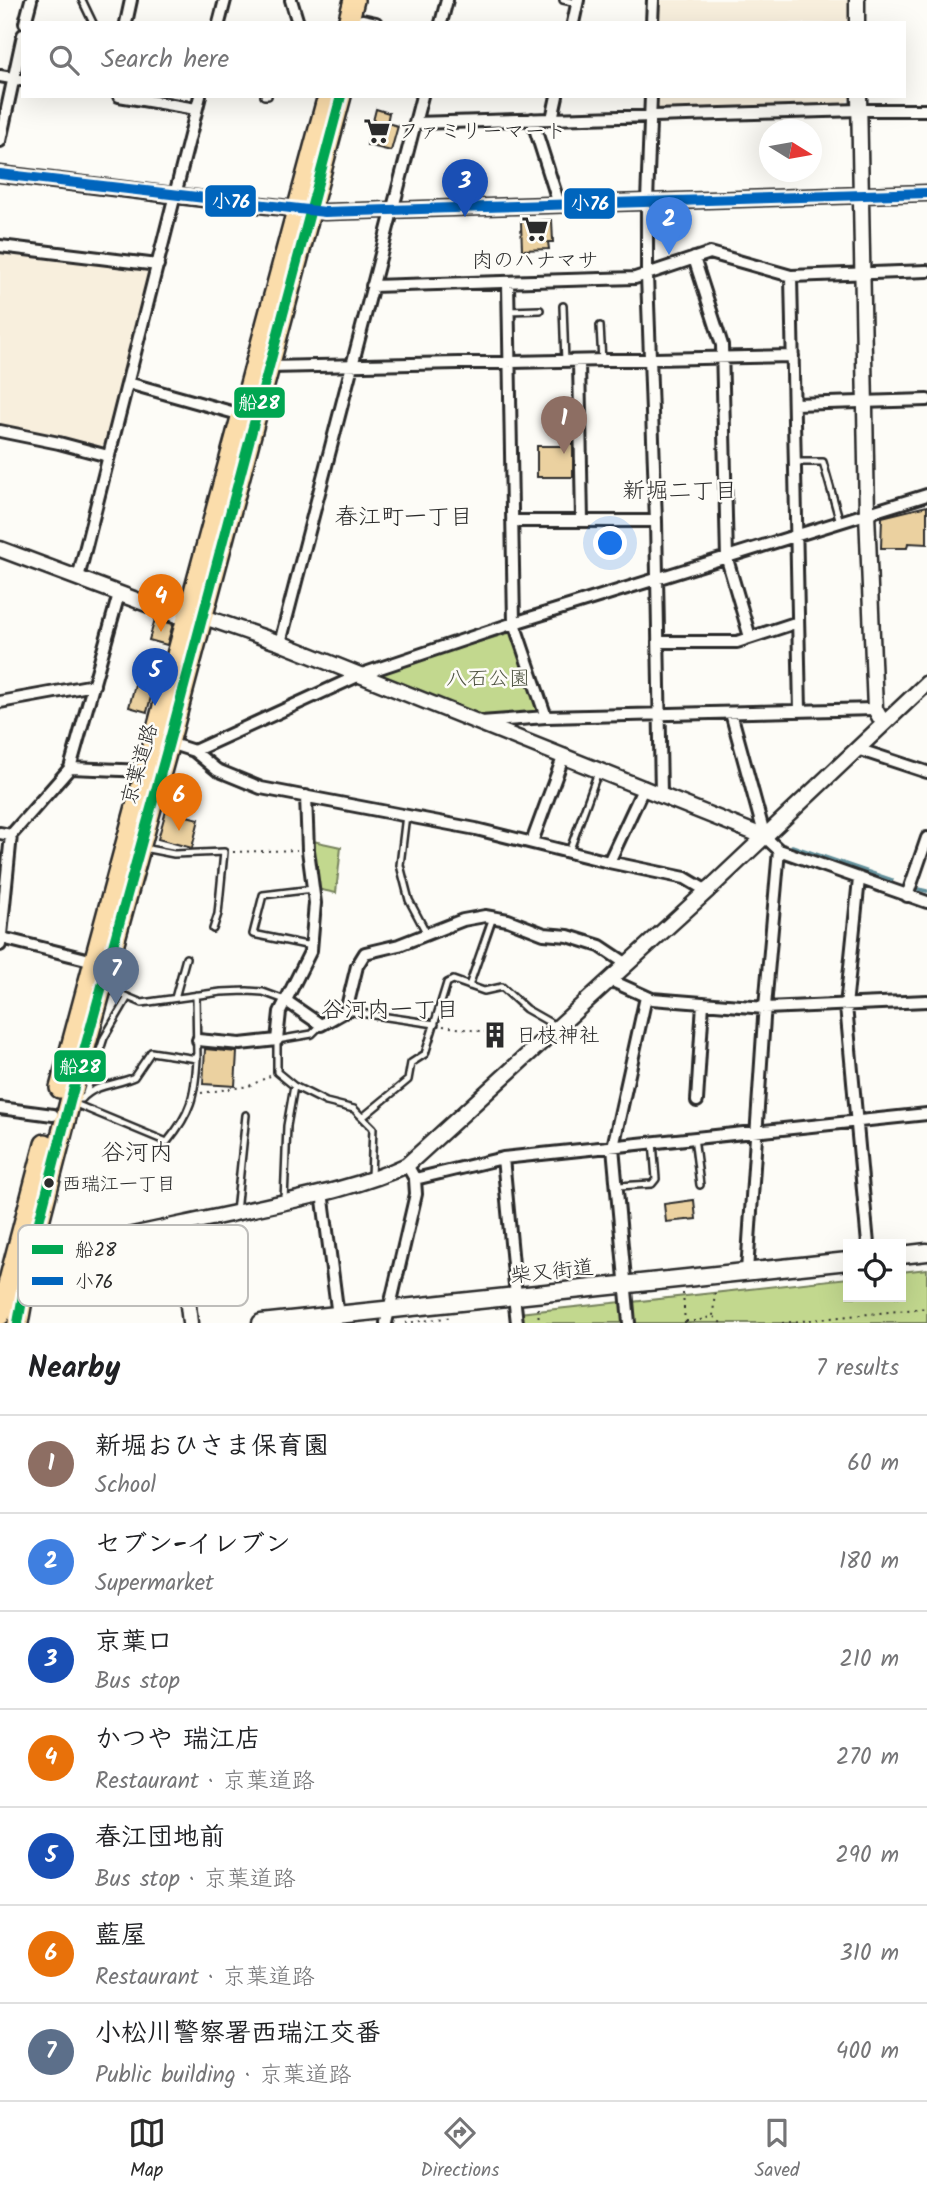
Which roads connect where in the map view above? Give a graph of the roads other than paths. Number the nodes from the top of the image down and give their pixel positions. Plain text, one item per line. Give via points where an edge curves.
1 (31, 0) edge
2 (82, 0) edge
3 (131, 0) edge
4 (225, 0) edge
5 (291, 0) edge
6 (354, 0) edge
7 (368, 0) edge
8 (447, 0) edge
9 (564, 0) edge
10 (653, 0) edge
11 (857, 0) edge
12 (578, 2) edge
13 (26, 21) edge
14 (92, 21) edge
15 (126, 21) edge
16 (220, 21) edge
17 (297, 21) edge
18 (362, 21) edge
19 (362, 21) edge
20 (442, 21) edge
21 (573, 21) edge
22 (652, 21) edge
23 (857, 21) edge
24 (21, 53) edge
25 (0, 76) edge
26 (18, 79) edge
27 (131, 98) edge
28 (199, 98) edge
29 (328, 98) edge
30 (340, 98) edge
31 (421, 98) edge
32 (557, 98) edge
33 (651, 98) edge
34 (859, 103) edge
35 (196, 109) junction
36 (927, 110) edge
37 (650, 116) junction
38 (532, 119) junction
39 (552, 119) junction
40 (415, 122) junction
41 (0, 141) edge
42 (0, 174) edge
43 (927, 193) edge
44 (175, 195) junction
45 (862, 195) junction
46 (647, 201) junction
47 (559, 204) junction
48 (392, 209) junction
49 (303, 210) junction
50 (0, 246) edge
51 (694, 258) junction
52 (158, 265) junction
53 (927, 271) edge
54 (863, 274) junction
55 (647, 275) junction
56 (791, 276) junction
57 (508, 282) junction
58 (372, 286) junction
59 (563, 306) dead end
60 (540, 310) dead end
61 (508, 311) junction
62 (600, 326) dead end
63 (793, 356) junction
64 (722, 359) junction
65 (652, 360) junction
66 (601, 361) junction
67 (565, 362) junction
68 (579, 362) junction
69 (509, 363) junction
70 (351, 364) junction
71 (269, 367) junction
72 (128, 383) junction
73 (927, 400) edge
74 (867, 402) junction
75 (794, 404) junction
76 (242, 415) junction
77 (0, 431) edge
78 (108, 456) junction
79 (795, 462) junction
80 (927, 495) edge
81 (867, 513) junction
82 (656, 520) junction
83 (512, 521) junction
84 (582, 521) junction
85 (840, 522) junction
86 (796, 536) junction
87 (0, 549) edge
88 (726, 559) junction
89 (78, 578) junction
90 (658, 580) junction
91 (119, 594) junction
92 (194, 618) junction
93 (798, 622) junction
94 (514, 623) junction
95 (750, 637) junction
96 (659, 642) junction
97 (280, 643) junction
98 (362, 674) junction
99 (927, 683) edge
100 (94, 685) junction
101 (0, 702) edge
102 (875, 709) junction
103 (800, 711) junction
104 (731, 713) junction
105 (659, 715) junction
106 (545, 716) junction
107 (481, 722) junction
108 (883, 723) junction
109 (169, 743) junction
110 (857, 749) junction
111 (194, 751) junction
112 (564, 755) junction
113 (70, 768) junction
114 (599, 769) junction
115 (146, 771) junction
116 (927, 772) edge
117 (644, 787) junction
118 (661, 794) junction
119 (306, 796) junction
120 (406, 815) junction
121 (6, 834) edge
122 (765, 837) junction
123 (927, 838) edge
124 (532, 842) junction
125 (139, 848) junction
126 (779, 850) junction
127 (569, 852) junction
128 (609, 862) junction
129 (859, 878) junction
130 (3, 883) edge
131 (313, 889) junction
132 (707, 891) junction
133 (907, 896) junction
134 (927, 902) edge
135 (493, 917) junction
136 (214, 929) dead end
137 (427, 934) junction
138 (1, 941) edge
139 (311, 946) junction
140 (186, 958) dead end
141 (94, 961) junction
142 (627, 964) junction
143 (610, 980) junction
144 (469, 986) junction
145 (103, 987) junction
146 (196, 995) junction
147 (128, 997) junction
148 (646, 997) junction
149 (175, 999) junction
150 (285, 1000) junction
151 (927, 1001) edge
152 (703, 1003) junction
153 (846, 1006) junction
154 (765, 1008) junction
155 (346, 1011) junction
156 (435, 1024) junction
157 (321, 1025) junction
158 (557, 1026) junction
159 (198, 1040) junction
160 (277, 1040) junction
161 (197, 1059) junction
162 (294, 1086) junction
163 (76, 1098) junction
164 (697, 1101) dead end
165 (0, 1108) edge
166 (53, 1115) junction
167 (246, 1115) dead end
168 (927, 1115) edge
169 (363, 1117) junction
170 (857, 1123) junction
171 (756, 1132) junction
172 (694, 1138) junction
173 (653, 1142) junction
174 (613, 1147) junction
175 (503, 1158) junction
176 (407, 1165) junction
177 (415, 1179) junction
178 (370, 1181) junction
179 (700, 1185) dead end
180 (617, 1186) junction
181 (322, 1192) junction
182 (284, 1202) junction
183 (236, 1213) junction
184 (26, 1225) edge
185 (29, 1225) edge
186 (183, 1225) edge
187 (868, 1239) edge
188 (927, 1252) edge
189 (906, 1254) edge
190 (18, 1255) joint
191 (843, 1261) edge
192 (747, 1271) junction
193 (625, 1285) junction
194 (515, 1296) junction
195 (0, 1315) edge
196 (338, 1315) junction
197 (387, 1317) edge
198 (18, 1323) edge
199 (261, 1323) edge
200 (517, 1323) edge
201 (629, 1323) edge

1 - 13 street
2 - 14 lane
3 - 15 street
4 - 16 street
5 - 17 street
6 - 18 highway
7 - 19 highway
8 - 20 street
9 - 12 lane
10 - 22 street
11 - 23 street
12 - 21 street
24 - 26 street
25 - 26 street
26 - 41 street
27 - 35 street
28 - 35 street
29 - 49 highway, 京葉道路
30 - 49 highway, 京葉道路
31 - 40 street
32 - 39 street
33 - 37 street
34 - 36 street
34 - 37 street
34 - 45 street
35 - 44 street
37 - 39 street
37 - 46 street
38 - 39 street
38 - 40 street
38 - 47 street
40 - 48 street
42 - 44 street
43 - 45 street
44 - 49 street
44 - 52 street
45 - 46 street
45 - 54 street
46 - 47 street
46 - 55 street
47 - 48 street
48 - 49 street
48 - 58 street
49 - 71 highway, 京葉道路
49 - 76 highway, 京葉道路
50 - 52 street
51 - 55 street
51 - 56 street via 710,253
51 - 64 street via 722,345
52 - 72 street
53 - 54 street
54 - 56 street
54 - 74 street
55 - 57 street
55 - 65 street
56 - 63 street
57 - 58 street
57 - 61 street
58 - 70 street
59 - 67 lane
60 - 61 lane
61 - 69 street
62 - 66 lane
63 - 64 street
63 - 75 street
64 - 65 street
64 - 88 street
65 - 66 street
65 - 82 street
66 - 68 street
67 - 68 street
67 - 69 street
68 - 84 street
69 - 70 street
69 - 83 street
70 - 71 street
70 - 97 street
71 - 92 highway, 京葉道路
72 - 76 street
72 - 78 street
73 - 74 street
74 - 75 street
74 - 81 street
75 - 79 street
76 - 92 highway, 京葉道路
77 - 78 street
78 - 89 street
79 - 85 lane via 822,462
79 - 86 street
80 - 81 street
81 - 85 street
81 - 102 street
82 - 84 street
82 - 90 street
83 - 84 street
83 - 94 street
85 - 86 street
86 - 88 street
86 - 93 street
87 - 89 street
88 - 90 street
88 - 95 street
89 - 91 street
90 - 94 street
90 - 96 street
91 - 92 street
91 - 100 street
92 - 97 street
92 - 109 highway, 京葉道路
92 - 115 highway, 京葉道路
93 - 95 street
93 - 103 street
94 - 98 street
94 - 106 street
95 - 96 street via 737,642
96 - 105 street
97 - 98 street
98 - 107 street
98 - 111 street
99 - 108 street
100 - 101 street
100 - 113 street
102 - 103 street
102 - 108 street
103 - 104 street
104 - 105 street
104 - 122 street
105 - 106 street
105 - 118 street
106 - 107 street
107 - 112 street
108 - 110 street
109 - 111 street
109 - 125 highway, 京葉道路
110 - 116 street
110 - 122 street
111 - 119 street via 235,780
112 - 114 street
112 - 124 street
113 - 115 street
113 - 121 street
114 - 117 street
114 - 127 lane
115 - 141 highway, 京葉道路
117 - 118 street
117 - 128 street
118 - 122 street
119 - 120 street
119 - 131 street
120 - 124 street
120 - 137 lane via 400,865 409,900
121 - 130 street
122 - 126 street
122 - 132 street
123 - 133 street
124 - 127 street
125 - 136 lane via 174,854 224,852
125 - 145 highway, 京葉道路
126 - 129 street
126 - 154 street
127 - 128 street
128 - 132 street via 685,878
129 - 133 street
129 - 153 street
130 - 138 street
131 - 139 street
131 - 139 lane via 263,895 253,934
132 - 142 street
133 - 134 street
135 - 137 street via 463,920
135 - 142 street via 600,946
135 - 144 lane
137 - 155 street via 365,953 357,966
138 - 141 street
139 - 150 street
140 - 149 lane
141 - 166 highway, 京葉道路
142 - 143 street
143 - 148 street
143 - 158 street
144 - 156 lane via 453,980 447,983
144 - 158 lane via 484,991 502,987 526,1009
145 - 147 lane
145 - 163 highway, 京葉道路
146 - 149 lane
146 - 150 lane via 247,991
146 - 159 lane
147 - 149 lane via 142,1003
147 - 163 lane
148 - 152 street
148 - 174 street
150 - 157 street
150 - 160 street
151 - 153 street
152 - 154 street
152 - 164 street
153 - 154 street
153 - 170 street
154 - 171 street
155 - 156 lane
155 - 157 street
156 - 169 lane via 425,1054 411,1063 408,1080
157 - 160 lane via 312,1034
158 - 176 street
159 - 160 street via 240,1044
159 - 161 lane
160 - 162 lane via 277,1072
161 - 163 lane via 151,1052 134,1077
161 - 163 lane via 195,1095 167,1142
162 - 169 lane via 354,1109
162 - 182 lane via 287,1126
163 - 185 highway, 京葉道路
165 - 166 street
166 - 184 highway, 京葉道路
167 - 183 lane
168 - 170 street
169 - 178 lane via 373,1128
170 - 171 street
170 - 187 street
171 - 172 street
171 - 192 street
172 - 173 street
172 - 179 lane
173 - 174 street
173 - 180 lane via 656,1179 652,1184
174 - 175 street
174 - 180 street
175 - 177 street
175 - 194 street
176 - 177 street
176 - 178 street
177 - 197 street via 416,1194
178 - 181 street
180 - 193 street
181 - 182 street
181 - 196 street
182 - 183 street
183 - 186 street
188 - 189 main road
190 - 195 highway, 京葉道路
190 - 198 highway, 京葉道路
191 - 192 main road, 柴又街道
192 - 193 main road, 柴又街道
193 - 194 main road, 柴又街道
193 - 201 street
194 - 197 main road, 柴又街道
194 - 200 street
196 - 197 main road, 柴又街道
196 - 199 main road, 柴又街道

